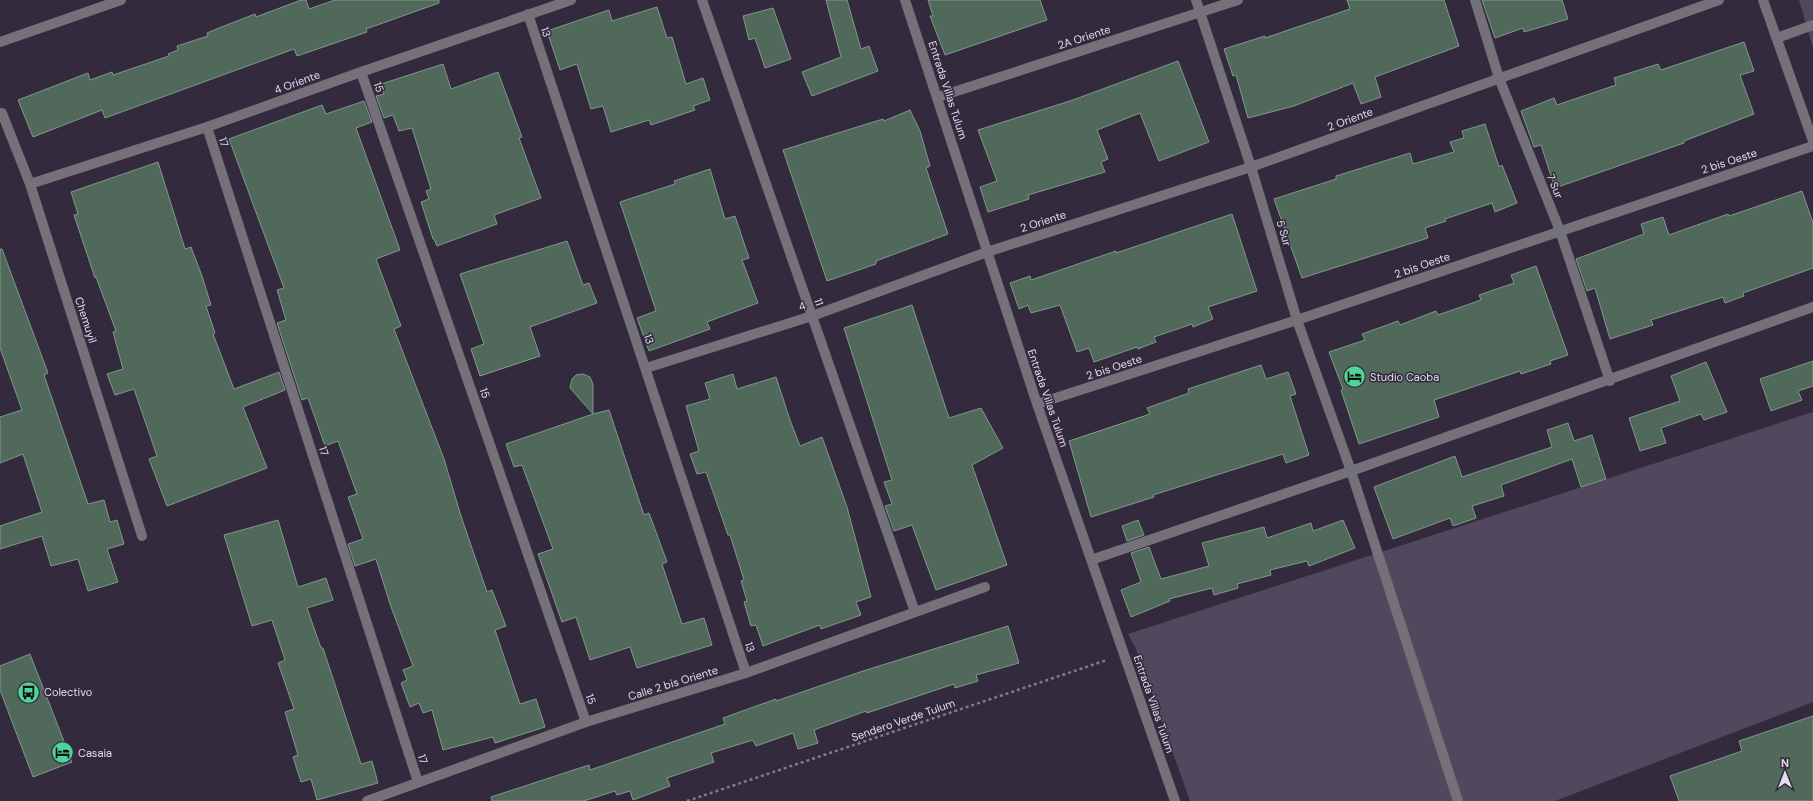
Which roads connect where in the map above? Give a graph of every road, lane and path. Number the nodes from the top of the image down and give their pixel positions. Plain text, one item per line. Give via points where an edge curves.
1 (121, 0) edge
2 (571, 0) edge
3 (702, 0) edge
4 (905, 0) edge
5 (1196, 0) edge
6 (1238, 0) edge
7 (1475, 0) edge
8 (1719, 0) edge
9 (1763, 0) edge
10 (1200, 13) junction
11 (528, 14) junction
12 (1813, 25) edge
13 (1777, 38) junction
14 (0, 42) edge
15 (361, 72) junction
16 (1499, 78) junction
17 (938, 96) junction
18 (2, 113) dead end
19 (207, 127) junction
20 (1813, 141) edge
21 (1813, 146) edge
22 (1251, 167) junction
23 (30, 184) junction
24 (1560, 230) junction
25 (987, 252) junction
26 (1813, 307) edge
27 (812, 316) junction
28 (1297, 320) junction
29 (646, 368) junction
30 (1610, 381) junction
31 (1037, 404) junction
32 (1352, 471) junction
33 (142, 536) dead end
34 (1090, 560) junction
35 (985, 587) dead end
36 (915, 612) junction
37 (1124, 654) junction
38 (746, 673) junction
39 (586, 722) junction
40 (418, 782) junction
41 (367, 801) edge
42 (687, 801) edge
43 (1175, 801) edge
44 (1458, 801) edge

1 - 14 street
2 - 11 street, 4 Oriente
3 - 27 street, 11
4 - 17 street, Entrada Villas Tulum
5 - 10 street, 5 Sur
6 - 10 street, 2A Oriente
7 - 16 street, 7 Sur
8 - 16 street, 2 Oriente
9 - 13 street
10 - 17 street, 2A Oriente
10 - 22 street, 5 Sur
11 - 15 street, 4 Oriente
11 - 29 street, 13
12 - 13 street
13 - 20 street
15 - 19 street, 4 Oriente
15 - 39 street, 15
16 - 22 street, 2 Oriente
16 - 24 street, 7 Sur
17 - 25 street, Entrada Villas Tulum
18 - 23 street, Chemuyil
19 - 23 street, 4 Oriente
19 - 40 street, 17
21 - 24 street, 2 bis Oeste
22 - 25 street, 2 Oriente
22 - 28 street, 5 Sur
23 - 33 street, Chemuyil
24 - 28 street, 2 bis Oeste
24 - 30 street, 7 Sur
25 - 27 street, 4
25 - 31 street, Entrada Villas Tulum
26 - 30 street
27 - 29 street, 4
27 - 36 street, 11
28 - 31 street, 2 bis Oeste
28 - 32 street, 5 Sur
29 - 38 street, 13
30 - 32 street
31 - 34 street, Entrada Villas Tulum
32 - 34 street
32 - 44 street, 5 Sur
34 - 37 street, Entrada Villas Tulum
35 - 36 street, Calle 2 bis Oriente
36 - 38 street, Calle 2 bis Oriente
37 - 42 path, Sendero Verde Tulum
37 - 43 street, Entrada Villas Tulum
38 - 39 street, Calle 2 bis Oriente
39 - 40 street, Calle 2 bis Oriente
40 - 41 street, Calle 2 bis Oriente

